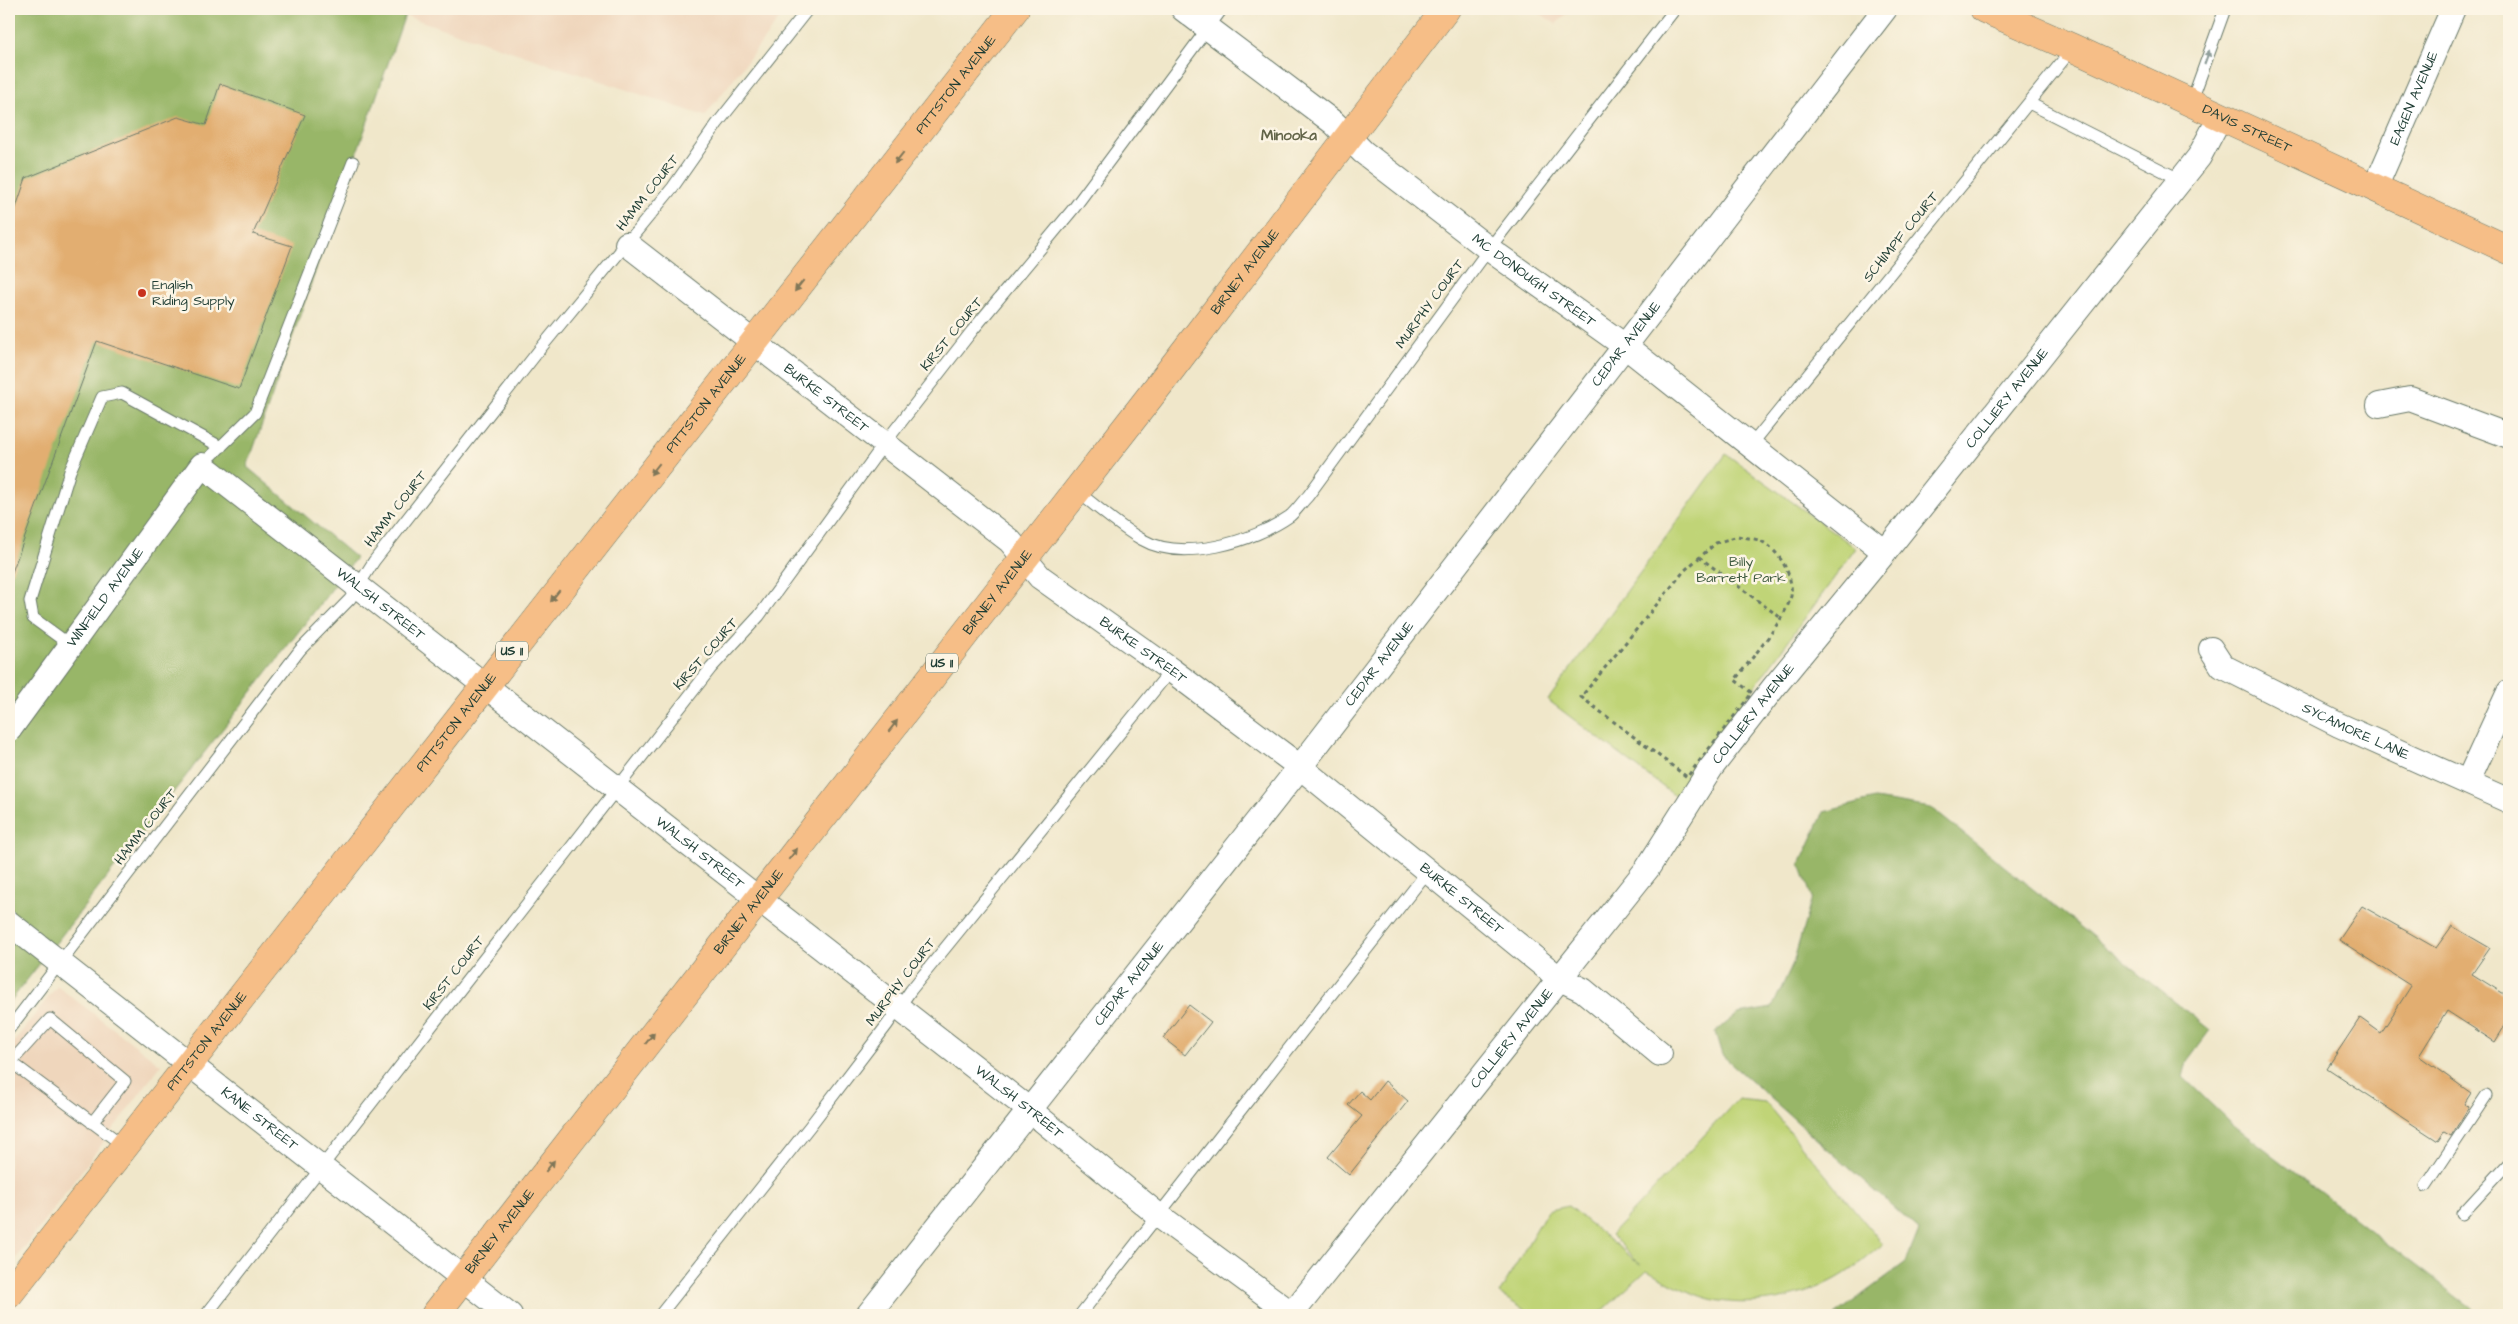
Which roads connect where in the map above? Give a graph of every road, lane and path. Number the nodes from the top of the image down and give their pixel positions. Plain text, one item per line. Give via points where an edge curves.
1 (808, 9) edge
2 (1015, 9) edge
3 (1183, 9) edge
4 (1222, 9) edge
5 (1446, 9) edge
6 (1675, 9) edge
7 (1885, 9) edge
8 (1984, 9) edge
9 (2225, 9) edge
10 (2453, 9) edge
11 (1208, 27) junction
12 (2074, 48) junction
13 (2029, 103) junction
14 (2191, 103) junction
15 (2220, 117) junction
16 (1348, 137) junction
17 (352, 162) dead end
18 (2181, 180) junction
19 (2375, 188) junction
20 (627, 244) junction
21 (1488, 249) junction
22 (2509, 250) edge
23 (754, 343) junction
24 (1626, 346) junction
25 (2379, 405) dead end
26 (2509, 436) edge
27 (884, 444) junction
28 (1752, 444) junction
29 (221, 447) junction
30 (202, 465) junction
31 (1076, 491) junction
32 (1885, 552) junction
33 (1699, 557) junction
34 (1024, 558) junction
35 (356, 586) junction
36 (1781, 618) junction
37 (70, 645) junction
38 (2211, 650) dead end
39 (1171, 670) junction
40 (484, 687) junction
41 (2509, 692) edge
42 (9, 730) edge
43 (1300, 767) junction
44 (2468, 781) junction
45 (616, 790) junction
46 (2509, 801) edge
47 (1428, 871) junction
48 (757, 900) junction
49 (9, 923) edge
50 (59, 963) junction
51 (1560, 979) junction
52 (897, 1009) junction
53 (9, 1029) edge
54 (1660, 1054) dead end
55 (188, 1064) junction
56 (2486, 1096) dead end
57 (1031, 1111) junction
58 (92, 1123) junction
59 (124, 1146) junction
60 (2509, 1163) edge
61 (321, 1168) junction
62 (2426, 1186) dead end
63 (2462, 1214) dead end
64 (1158, 1215) junction
65 (463, 1278) junction
66 (9, 1294) edge
67 (206, 1315) edge
68 (435, 1315) edge
69 (510, 1315) edge
70 (660, 1315) edge
71 (868, 1315) edge
72 (1080, 1315) edge
73 (1291, 1315) edge

1 - 20 lane, HAMM COURT
2 -> 23 main road, PITTSTON AVENUE / US 11
3 - 11 street, MC DONOUGH STREET
4 - 11 lane, KIRST COURT
5 - 16 main road, BIRNEY AVENUE / US 11
6 - 21 lane, MURPHY COURT
7 - 24 street, CEDAR AVENUE
8 - 12 main road, DAVIS STREET
14 -> 9 lane
10 - 19 street, EAGEN AVENUE
11 - 16 street, MC DONOUGH STREET
11 - 27 lane, KIRST COURT via 1074,208
12 - 13 lane, SCHIMPF COURT
12 - 14 main road, DAVIS STREET
13 - 18 lane
13 - 28 lane, SCHIMPF COURT
14 - 15 main road, DAVIS STREET
15 - 18 street, COLLIERY AVENUE via 2200,157
15 - 19 main road, DAVIS STREET
16 - 21 street, MC DONOUGH STREET
16 - 31 main road, BIRNEY AVENUE / US 11
17 - 29 lane via 255,413
18 - 32 street, COLLIERY AVENUE
19 - 22 main road, DAVIS STREET
20 - 23 street, BURKE STREET
20 - 35 lane, HAMM COURT via 540,349
21 - 24 street, MC DONOUGH STREET
21 - 31 lane, MURPHY COURT via 1291,516 1256,534 1212,548 1177,550 1142,540
23 - 27 street, BURKE STREET
23 -> 40 main road, PITTSTON AVENUE / US 11
24 - 28 street, MC DONOUGH STREET
24 - 43 street, CEDAR AVENUE
25 - 26 street via 2410,400
27 - 34 street, BURKE STREET via 1010,541
27 - 45 lane, KIRST COURT via 759,616 711,668
28 - 32 street, MC DONOUGH STREET
29 - 30 lane
29 - 37 lane via 122,393 102,397 70,470 30,601 33,618
30 - 35 street, WALSH STREET
30 - 37 street, WINFIELD AVENUE
31 - 34 main road, BIRNEY AVENUE / US 11
32 - 51 street, COLLIERY AVENUE via 1711,768 1647,869
33 - 36 path
33 - 36 path via 1716,543 1738,536 1761,541 1788,570 1791,596
33 - 36 path via 1581,698 1687,777 1752,693 1735,680
34 - 39 street, BURKE STREET via 1040,577
48 -> 34 main road, BIRNEY AVENUE / US 11
35 - 40 street, WALSH STREET
35 - 50 lane, HAMM COURT via 350,599 300,650
37 - 42 street, WINFIELD AVENUE
38 - 44 street, SYCAMORE LANE via 2222,666 2339,725
39 - 43 street, BURKE STREET
39 - 52 lane, MURPHY COURT
40 - 45 street, WALSH STREET
40 - 55 main road, PITTSTON AVENUE / US 11
41 - 44 street
43 - 47 street, BURKE STREET
43 - 57 street, CEDAR AVENUE
44 - 46 street, SYCAMORE LANE
45 - 48 street, WALSH STREET
45 - 61 lane, KIRST COURT
47 - 51 street, BURKE STREET
47 - 64 lane
48 - 52 street, WALSH STREET
65 -> 48 main road, BIRNEY AVENUE / US 11
49 - 50 street, KANE STREET
50 - 53 lane, HAMM COURT
50 - 55 street, KANE STREET
51 - 54 street, BURKE STREET via 1583,990
51 - 73 street, COLLIERY AVENUE
52 - 57 street, WALSH STREET
52 - 70 lane, MURPHY COURT via 816,1118
55 - 59 main road, PITTSTON AVENUE / US 11
55 - 61 street, KANE STREET
56 - 62 lane
57 - 64 street, WALSH STREET
57 - 71 street, CEDAR AVENUE
58 - 58 lane via 11,1062 50,1019 125,1081
58 - 59 lane
59 - 66 main road, PITTSTON AVENUE / US 11
60 - 63 lane
61 - 65 street, KANE STREET
61 - 67 lane, KIRST COURT
64 - 72 lane
64 - 73 street, WALSH STREET
65 - 68 main road, BIRNEY AVENUE / US 11
65 - 69 street, KANE STREET

